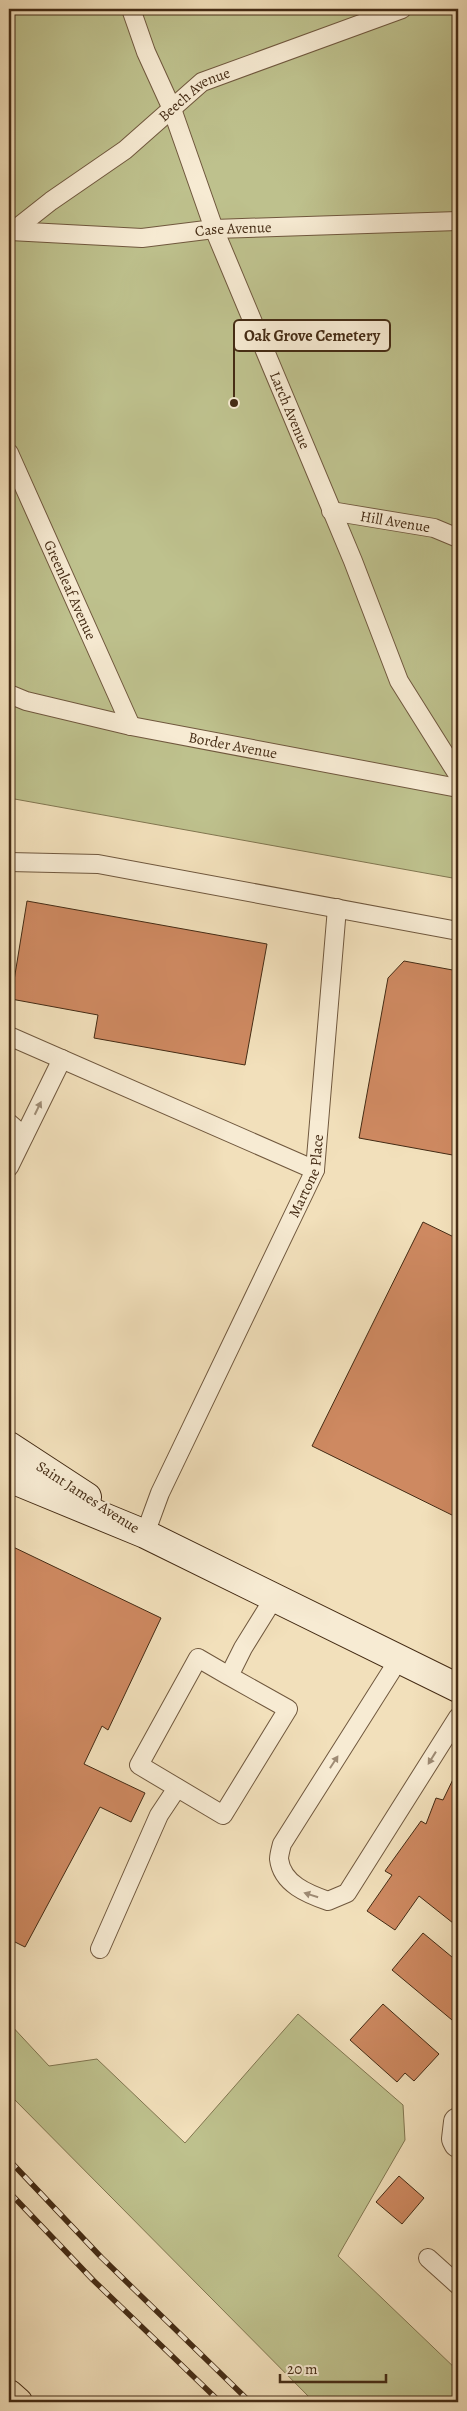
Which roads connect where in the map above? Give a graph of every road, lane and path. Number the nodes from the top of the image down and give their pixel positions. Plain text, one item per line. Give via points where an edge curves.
1 (131, 9) edge
2 (402, 9) edge
3 (172, 109) junction
4 (458, 221) edge
5 (214, 229) junction
6 (11, 231) edge
7 (9, 453) edge
8 (331, 511) junction
9 (458, 538) edge
10 (9, 694) edge
11 (131, 726) junction
12 (458, 775) edge
13 (458, 788) edge
14 (9, 862) edge
15 (337, 908) junction
16 (458, 931) edge
17 (9, 1036) edge
18 (62, 1059) junction
19 (9, 1123) edge
20 (24, 1136) junction
21 (9, 1167) edge
22 (315, 1170) junction
23 (9, 1446) edge
24 (9, 1478) edge
25 (145, 1534) junction
26 (274, 1598) junction
27 (399, 1659) junction
28 (229, 1676) junction
29 (458, 1688) edge
30 (458, 1717) edge
31 (178, 1788) junction
32 (100, 1949) dead end
33 (458, 2122) edge
34 (458, 2143) edge
35 (428, 2258) dead end
36 (458, 2285) edge
37 (9, 2394) edge
38 (18, 2402) edge

1 - 3 lane, Larch Avenue
2 - 3 lane, Beech Avenue via 202,82
3 - 5 lane, Larch Avenue
3 - 6 lane, Beech Avenue via 126,150
4 - 5 lane, Case Avenue
5 - 6 lane, Case Avenue via 142,238
5 - 8 lane, Larch Avenue
7 - 11 lane, Greenleaf Avenue
8 - 9 lane, Hill Avenue via 434,528
8 - 12 lane, Larch Avenue via 399,681
10 - 11 lane, Border Avenue
11 - 13 lane, Border Avenue
14 - 15 lane via 98,864
15 - 16 lane
15 - 22 lane, Martone Place
17 - 18 lane
20 -> 18 lane
18 - 22 lane
19 - 20 lane
20 - 21 lane
22 - 25 lane, Martone Place via 160,1493
23 - 25 main road, Saint James Avenue
24 - 25 main road, Saint James Avenue
25 - 26 main road
26 - 27 main road
26 - 28 lane
27 - 29 main road
30 -> 27 lane via 346,1893 328,1900 303,1893 285,1874 279,1860 282,1844
28 - 31 lane via 198,1658 139,1765
28 - 31 lane via 288,1709 223,1815
31 - 32 lane via 159,1815
33 - 34 main road
35 - 36 lane
37 - 38 highway

